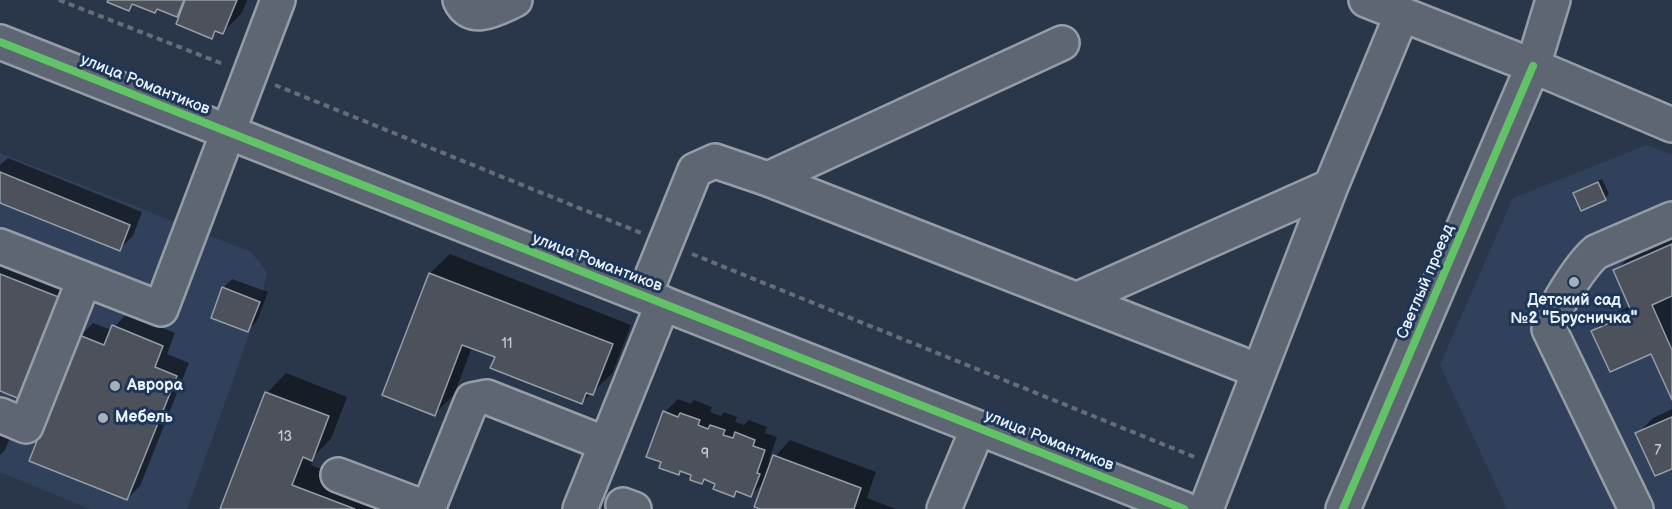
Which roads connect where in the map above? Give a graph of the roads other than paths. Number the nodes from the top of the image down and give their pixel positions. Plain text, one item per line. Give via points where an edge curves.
1 (278, 0) edge
2 (460, 0) edge
3 (514, 0) edge
4 (1366, 0) edge
5 (1553, 0) edge
6 (1402, 14) junction
7 (0, 42) edge
8 (1062, 43) dead end
9 (1533, 66) junction
10 (1672, 125) edge
11 (227, 132) junction
12 (768, 179) junction
13 (1331, 186) junction
14 (1672, 219) edge
15 (0, 246) edge
16 (84, 280) junction
17 (1078, 299) junction
18 (654, 300) junction
19 (1259, 371) junction
20 (0, 415) edge
21 (978, 428) junction
22 (606, 444) junction
23 (338, 475) dead end
24 (580, 509) edge
25 (945, 509) edge
26 (1184, 509) edge
27 (1206, 509) edge
28 (1343, 509) edge
29 (1636, 509) edge

1 - 11 street
2 - 3 street via 474,13 485,13
4 - 6 street
5 - 9 street, Светлый проезд
6 - 9 street
6 - 13 street
7 - 11 street, улица Романтиков
8 - 12 street
9 - 10 street
9 - 28 street, Светлый проезд
11 - 16 street via 161,309
11 - 18 street, улица Романтиков
12 - 17 street
12 - 18 street via 715,161 695,170
13 - 17 street
13 - 19 street
14 - 29 street via 1591,256 1551,317 1549,329
15 - 16 street
16 - 20 street via 26,426
17 - 19 street
18 - 21 street, улица Романтиков
18 - 22 street
19 - 27 street
21 - 25 street
21 - 26 street, улица Романтиков
22 - 23 street via 487,397 472,400 428,509
22 - 24 street

